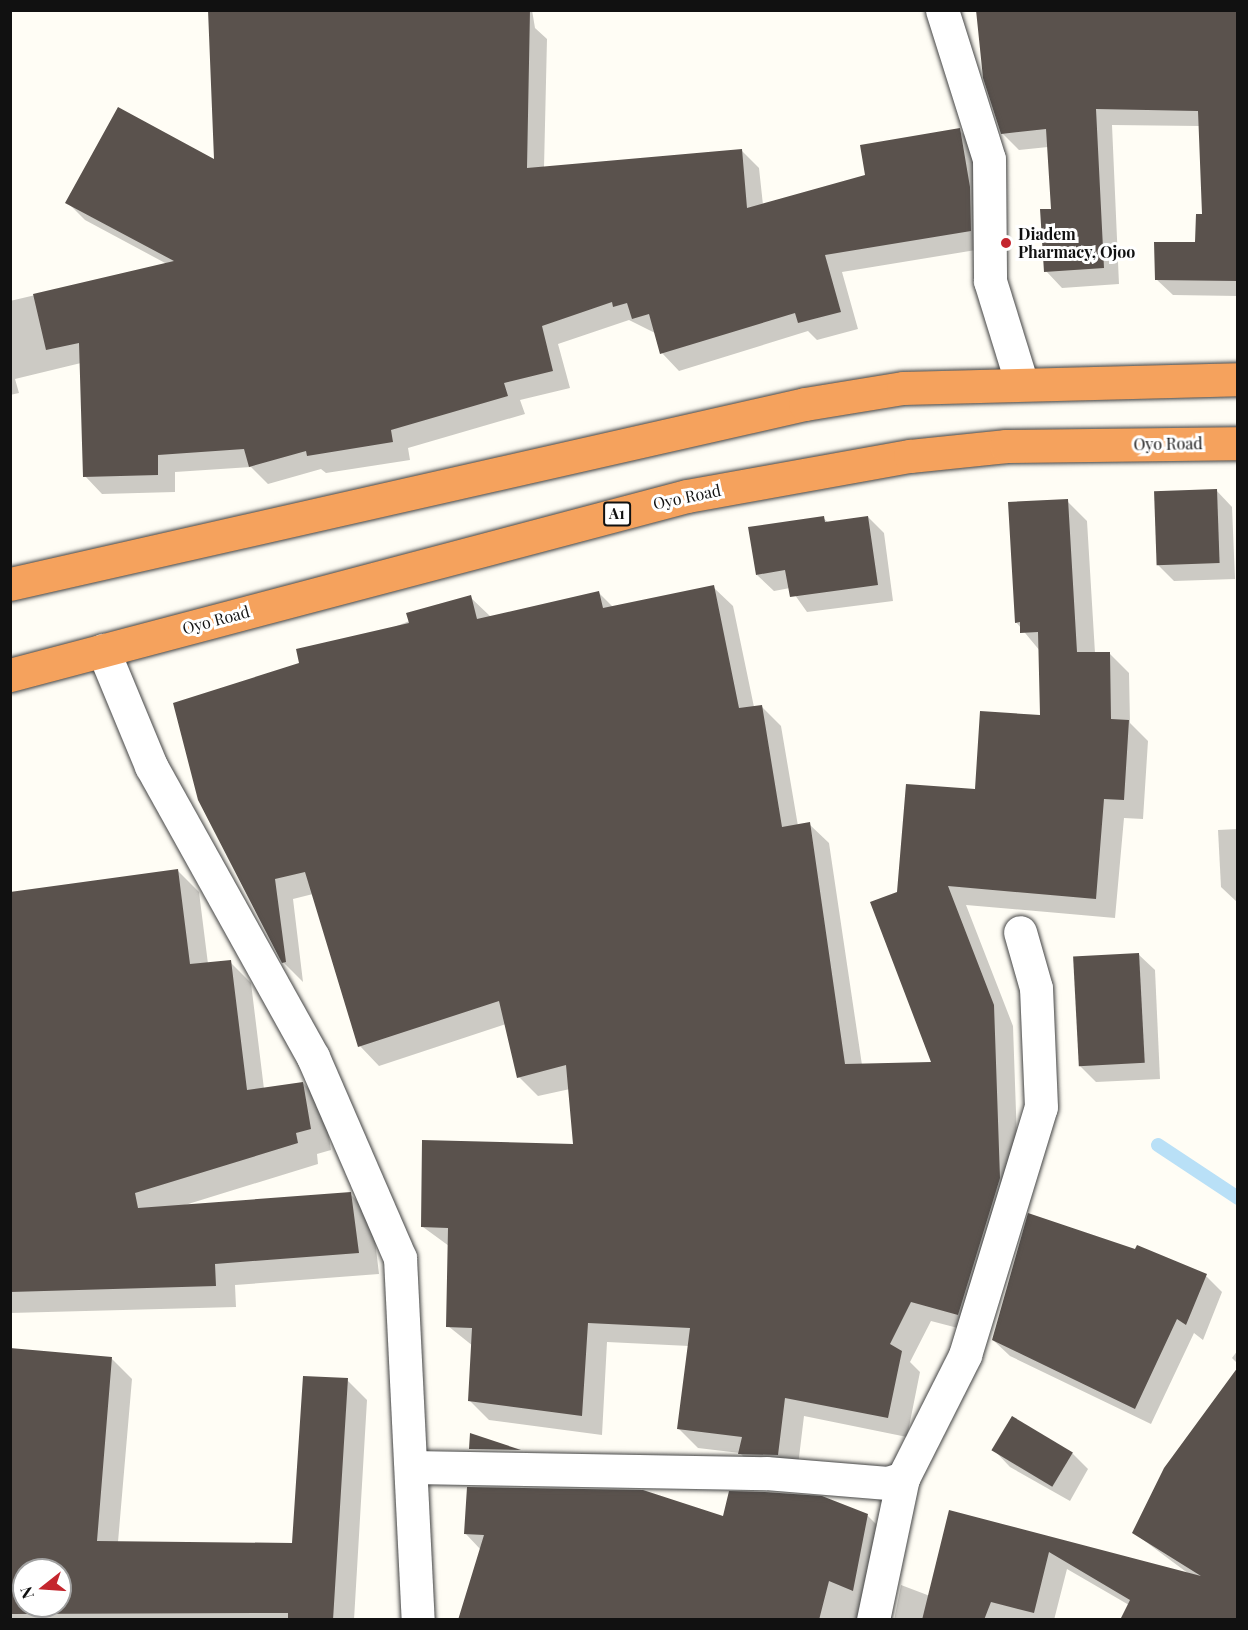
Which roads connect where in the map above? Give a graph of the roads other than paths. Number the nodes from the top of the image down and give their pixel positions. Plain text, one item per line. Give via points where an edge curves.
1 (942, 10) edge
2 (1238, 379) edge
3 (1021, 381) junction
4 (1238, 443) edge
5 (10, 584) edge
6 (104, 650) junction
7 (10, 675) edge
8 (1020, 932) dead end
9 (412, 1467) junction
10 (903, 1478) junction
11 (418, 1620) edge
12 (873, 1620) edge

1 - 3 street via 989,159 990,281
2 - 3 highway
3 - 5 highway via 903,388 772,411
4 - 6 highway, Oyo Road / A1 via 1006,446 910,456 687,496
6 - 7 highway, Oyo Road / A1
6 - 9 street via 150,766 313,1057 400,1258
8 - 10 street via 1036,988 1041,1107 965,1355
9 - 10 street via 766,1473 888,1483
9 - 11 street
10 - 12 street

